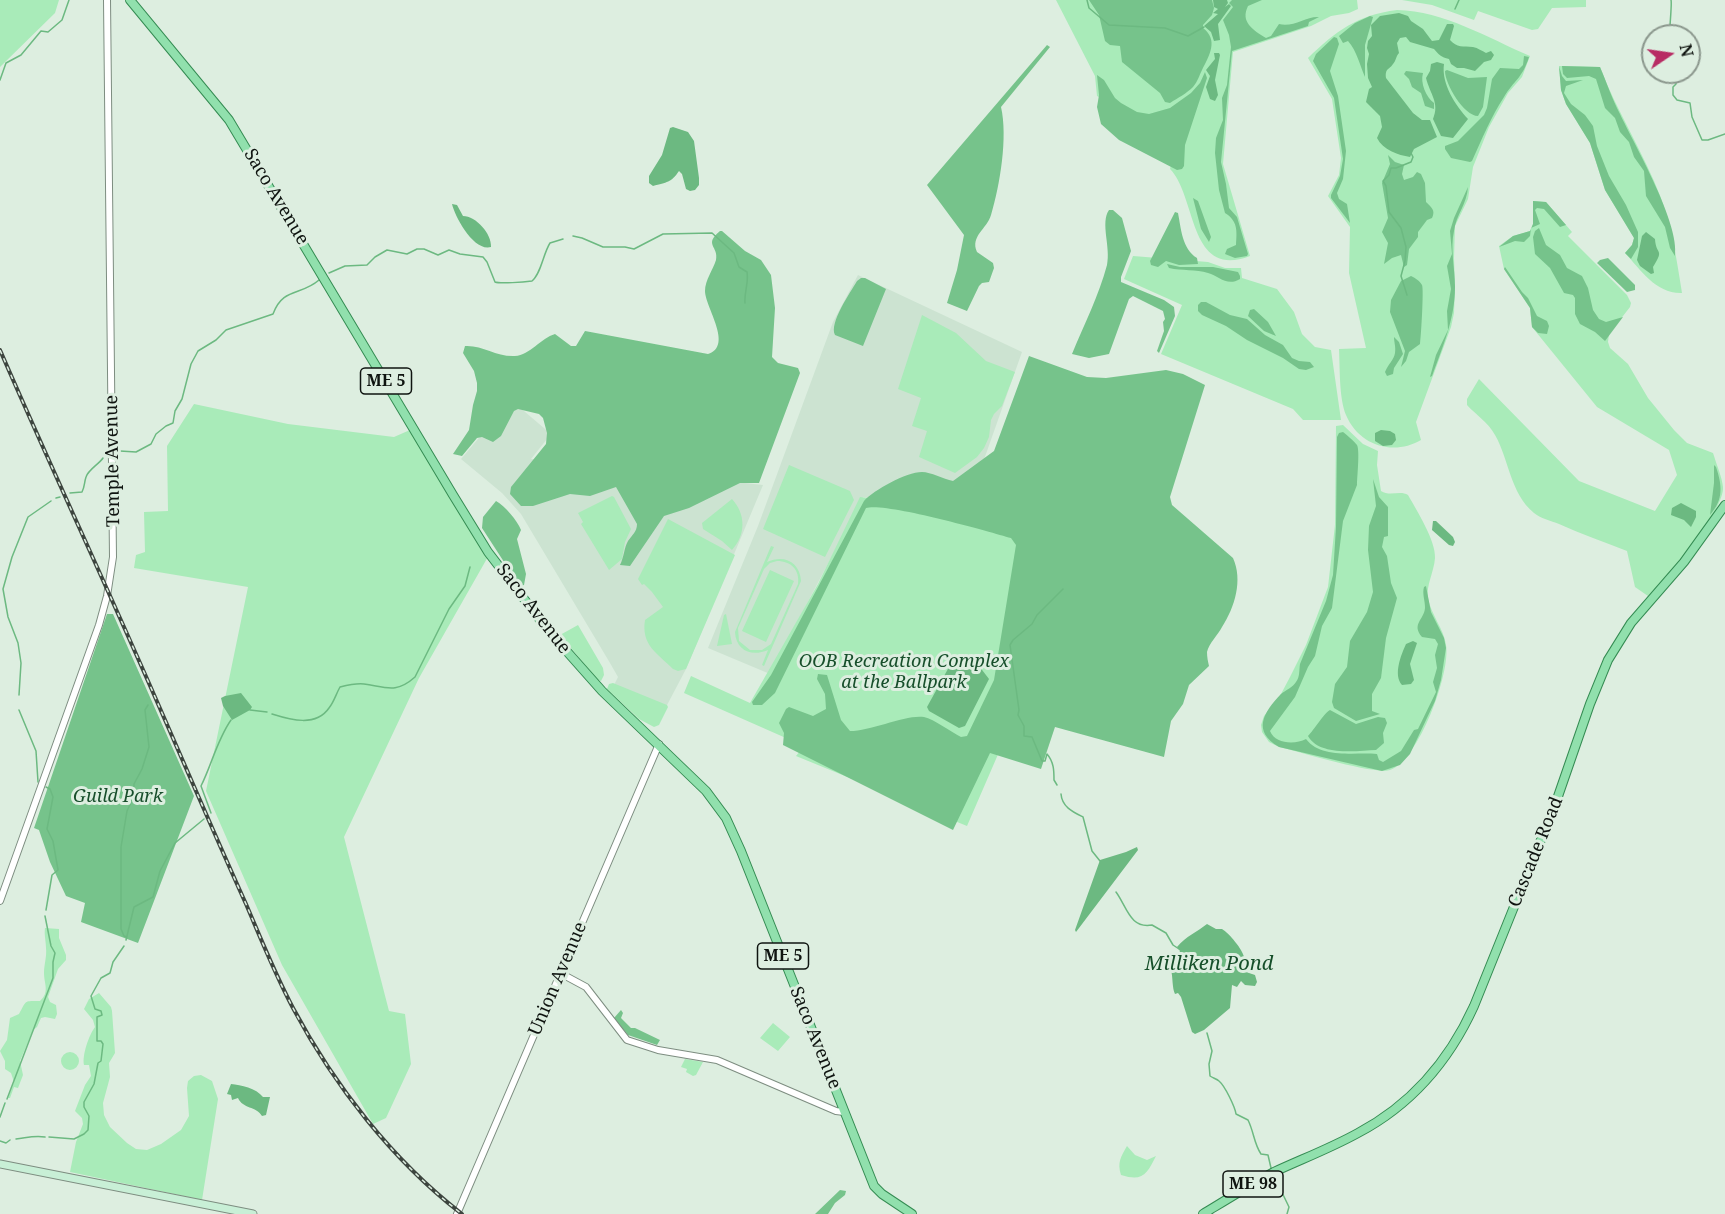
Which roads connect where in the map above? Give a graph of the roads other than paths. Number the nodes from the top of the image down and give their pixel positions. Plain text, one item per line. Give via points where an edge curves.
1 (108, 1) edge
2 (129, 1) edge
3 (1725, 505) edge
4 (659, 744) junction
5 (0, 901) edge
6 (560, 973) junction
7 (844, 1112) junction
8 (0, 1164) edge
9 (253, 1214) edge
10 (457, 1214) edge
11 (912, 1214) edge
12 (1203, 1214) edge

1 - 5 street, Temple Avenue via 112,565 99,625
2 - 4 main road, Saco Avenue / ME 5 via 230,120 495,561 582,669
3 - 12 main road, Cascade Road / ME 98 via 1684,562 1625,632 1608,660 1556,805 1474,1006 1454,1045 1429,1078 1394,1111 1355,1135 1261,1179
4 - 6 street, Union Avenue
4 - 7 main road, Saco Avenue / ME 5 via 706,791 728,821
6 - 7 street via 586,987 627,1040 658,1050 717,1060
6 - 10 street, Union Avenue
7 - 11 main road, Saco Avenue / ME 5 via 876,1188
8 - 9 main road

